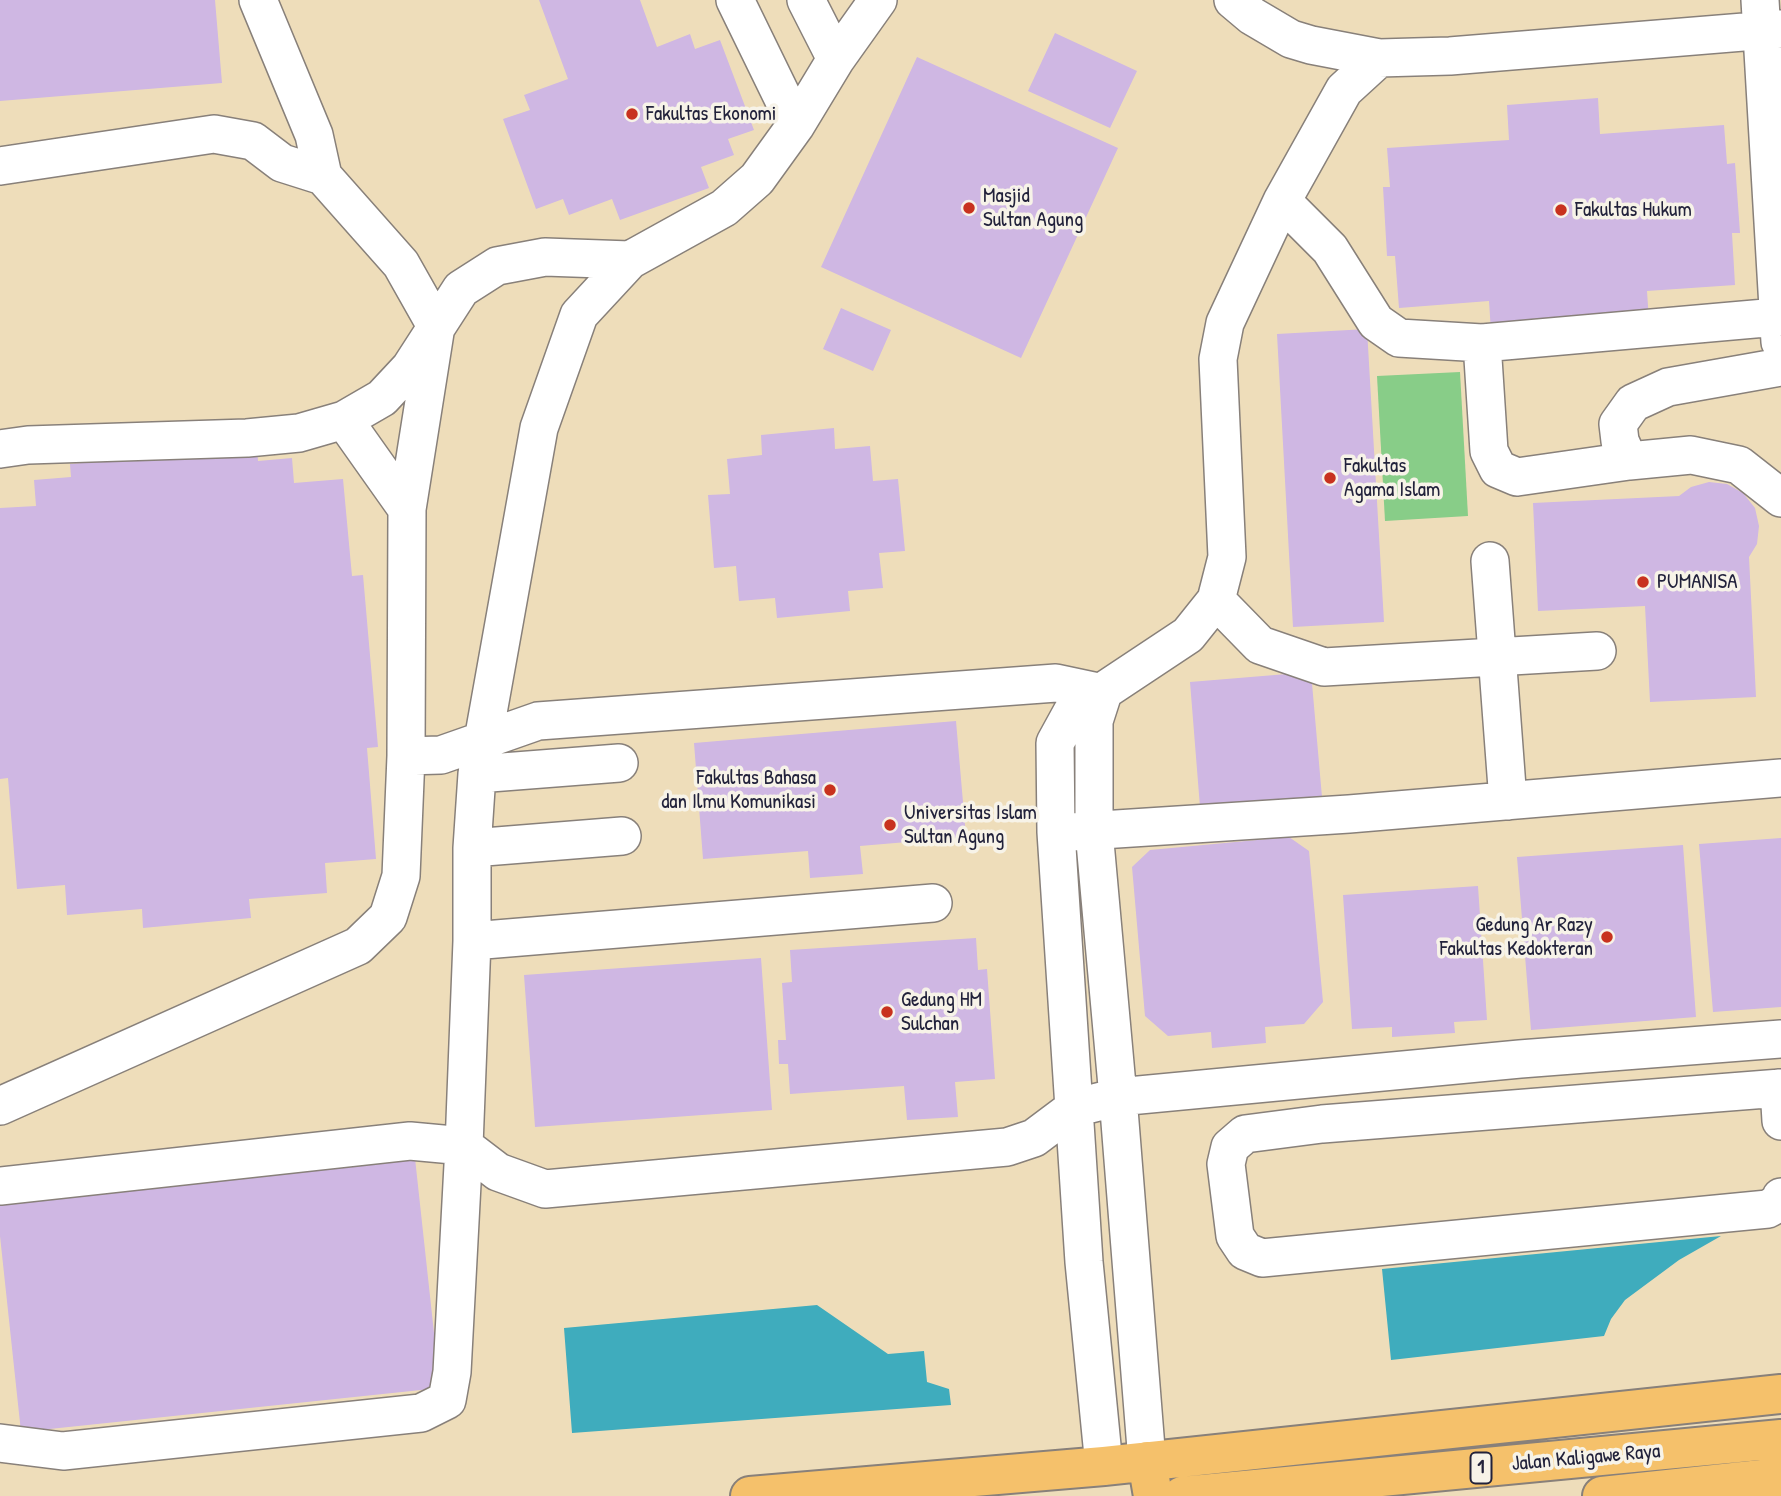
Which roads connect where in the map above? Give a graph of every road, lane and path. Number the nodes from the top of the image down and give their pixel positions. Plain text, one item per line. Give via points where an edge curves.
1 (258, 0) edge
2 (735, 0) edge
3 (806, 0) edge
4 (878, 0) edge
5 (1235, 0) edge
6 (1767, 20) edge
7 (1379, 58) junction
8 (836, 59) junction
9 (796, 125) junction
10 (0, 166) edge
11 (1775, 169) edge
12 (323, 176) junction
13 (1282, 201) junction
14 (630, 260) junction
15 (1777, 317) junction
16 (436, 326) junction
17 (1482, 343) junction
18 (1781, 357) edge
19 (1781, 367) edge
20 (344, 420) junction
21 (0, 449) edge
22 (1629, 461) junction
23 (1781, 498) edge
24 (407, 509) junction
25 (1490, 561) dead end
26 (1216, 600) junction
27 (1597, 651) dead end
28 (1497, 657) junction
29 (1103, 694) junction
30 (406, 756) junction
31 (481, 757) junction
32 (619, 763) dead end
33 (1781, 778) edge
34 (1508, 801) junction
35 (1094, 831) junction
36 (1056, 832) junction
37 (622, 836) dead end
38 (472, 848) junction
39 (933, 903) dead end
40 (472, 940) junction
41 (1781, 1039) edge
42 (1638, 1050) junction
43 (1520, 1059) junction
44 (1329, 1076) junction
45 (1118, 1097) junction
46 (1645, 1098) junction
47 (1780, 1099) edge
48 (0, 1106) edge
49 (1523, 1107) junction
50 (1074, 1108) junction
51 (1322, 1124) junction
52 (464, 1146) junction
53 (0, 1186) edge
54 (1781, 1197) edge
55 (1781, 1394) edge
56 (1781, 1439) edge
57 (0, 1443) edge
58 (1150, 1478) edge
59 (1781, 1478) edge
60 (1107, 1481) edge
61 (750, 1496) edge
62 (1182, 1496) edge
63 (1602, 1496) edge

1 - 12 lane via 314,135
2 - 9 lane
3 - 8 lane
4 - 8 lane
5 - 7 lane via 1291,39
6 - 7 lane via 1438,57
6 - 11 lane
7 - 13 lane via 1344,90
8 - 9 lane
9 - 14 lane via 757,179 724,208
10 - 12 lane via 214,134 253,141 282,163
11 - 15 lane
12 - 16 lane via 401,264
13 - 17 lane via 1330,249 1376,321 1399,338
13 - 26 lane via 1225,323 1218,359 1227,557
14 - 16 lane via 545,257 497,266 461,289
14 - 31 lane via 579,315 539,428
15 - 17 lane
15 - 18 lane
16 - 20 lane via 410,368 382,398
16 - 24 lane
17 - 22 lane via 1489,451 1498,469 1517,477
19 - 22 lane via 1668,387 1633,403 1618,424
20 - 21 lane via 299,433 247,438
20 - 24 lane
22 - 23 lane via 1691,455 1739,465
24 - 30 lane
25 - 28 lane
26 - 28 lane via 1260,645 1324,667
26 - 29 lane via 1188,635
27 - 28 lane
28 - 34 lane
29 - 31 lane via 1056,683 538,721
29 - 35 lane via 1094,721
29 - 36 lane via 1072,712 1055,743
30 - 31 lane
30 - 48 lane via 401,876 388,917 358,946
31 - 32 lane
31 - 38 lane
33 - 34 lane
34 - 35 lane
35 - 36 lane
35 - 45 lane
36 - 50 lane
37 - 38 lane
38 - 40 lane
39 - 40 lane
40 - 52 lane
41 - 42 lane
42 - 43 lane
42 - 46 lane
43 - 44 lane
43 - 49 lane
44 - 45 lane
44 - 51 lane
45 - 50 lane
45 - 58 lane
46 - 47 lane
46 - 49 lane
49 - 51 lane
50 - 52 lane via 1034,1138 1007,1147 545,1189 498,1172
50 - 60 lane via 1084,1262
51 - 54 lane via 1245,1134 1230,1147 1226,1164 1235,1236 1245,1251 1262,1258 1754,1211 1768,1209
52 - 53 lane via 410,1141
52 - 57 lane via 447,1400 421,1413 64,1451
55 - 58 highway
56 - 62 highway, Jalan Kaligawe Raya / 1
58 - 60 highway
59 - 63 highway, Jalan Kaligawe Raya
60 - 61 highway

